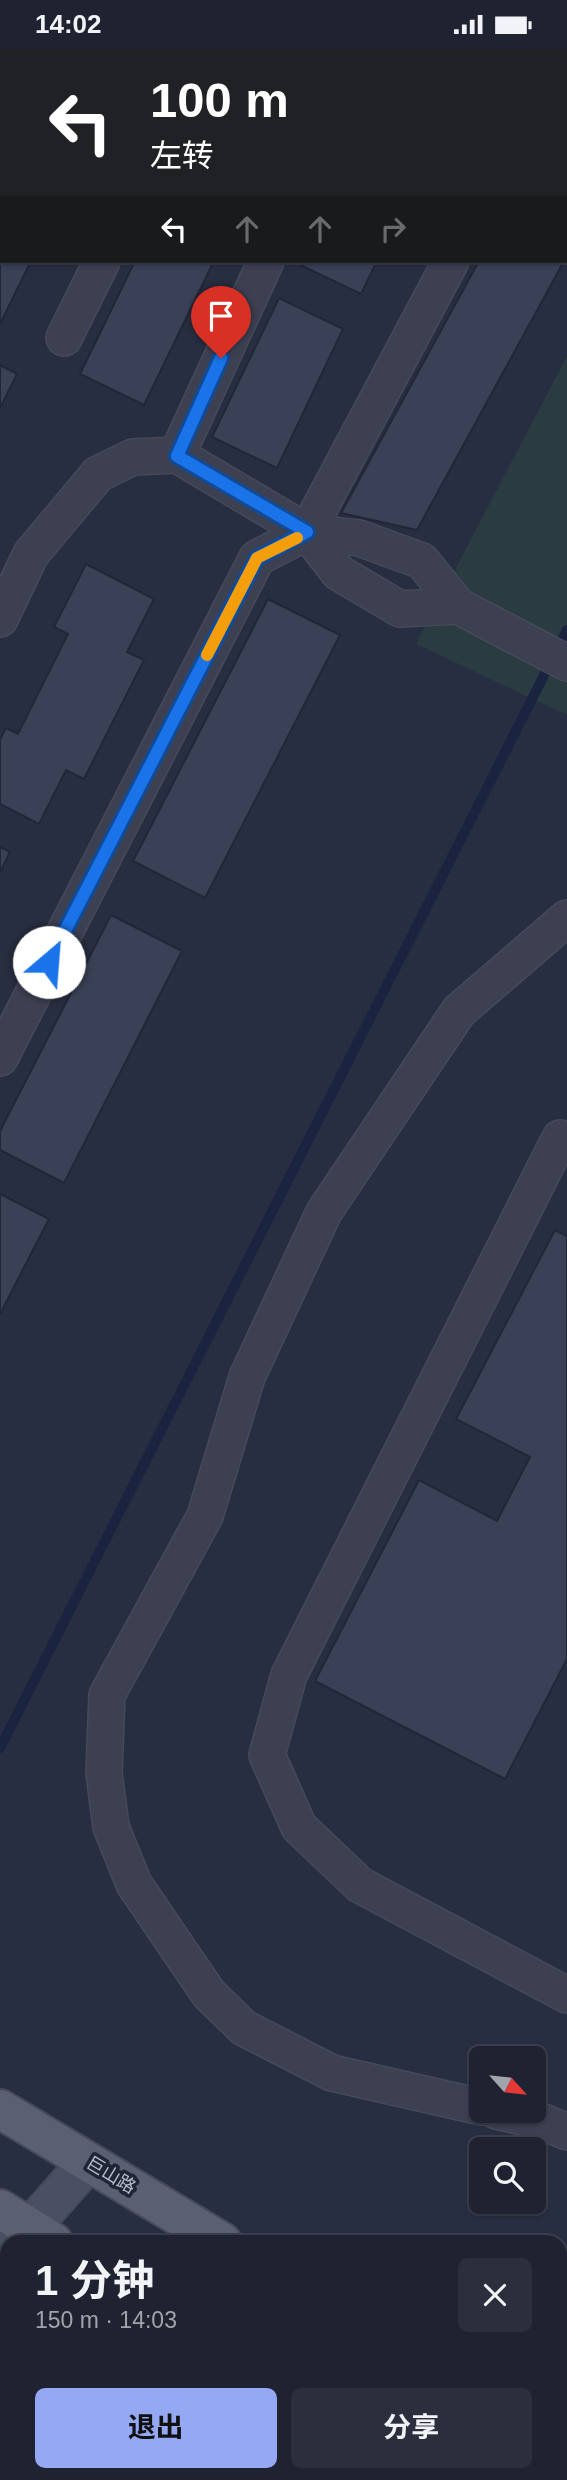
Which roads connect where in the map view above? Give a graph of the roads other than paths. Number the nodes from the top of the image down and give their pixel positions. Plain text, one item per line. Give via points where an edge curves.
1 (101, 263) edge
2 (265, 263) edge
3 (450, 263) edge
4 (64, 338) dead end
5 (177, 456) junction
6 (307, 532) junction
7 (15, 550) edge
8 (458, 606) junction
9 (0, 619) edge
10 (567, 663) edge
11 (567, 918) edge
12 (0, 1058) edge
13 (560, 1138) dead end
14 (567, 1995) edge
15 (469, 2104) edge
16 (0, 2109) edge
17 (546, 2123) edge
18 (567, 2132) edge
19 (88, 2162) junction
20 (21, 2230) edge
21 (210, 2235) edge

1 - 4 street
2 - 5 street
3 - 6 street
5 - 6 street
5 - 7 street via 133,457 98,474
6 - 8 street via 359,538 422,562
6 - 8 street via 339,573 400,609
6 - 12 street via 257,558
7 - 9 street
8 - 10 street
11 - 15 street via 459,1011 324,1212 247,1377 205,1516 107,1695 104,1773 111,1827 134,1884 209,1994 244,2028 332,2073
13 - 14 street via 289,1675 267,1755 299,1827 360,1885
16 - 19 main road, 巨山路
17 - 18 street
19 - 20 street
19 - 21 main road, 巨山路

